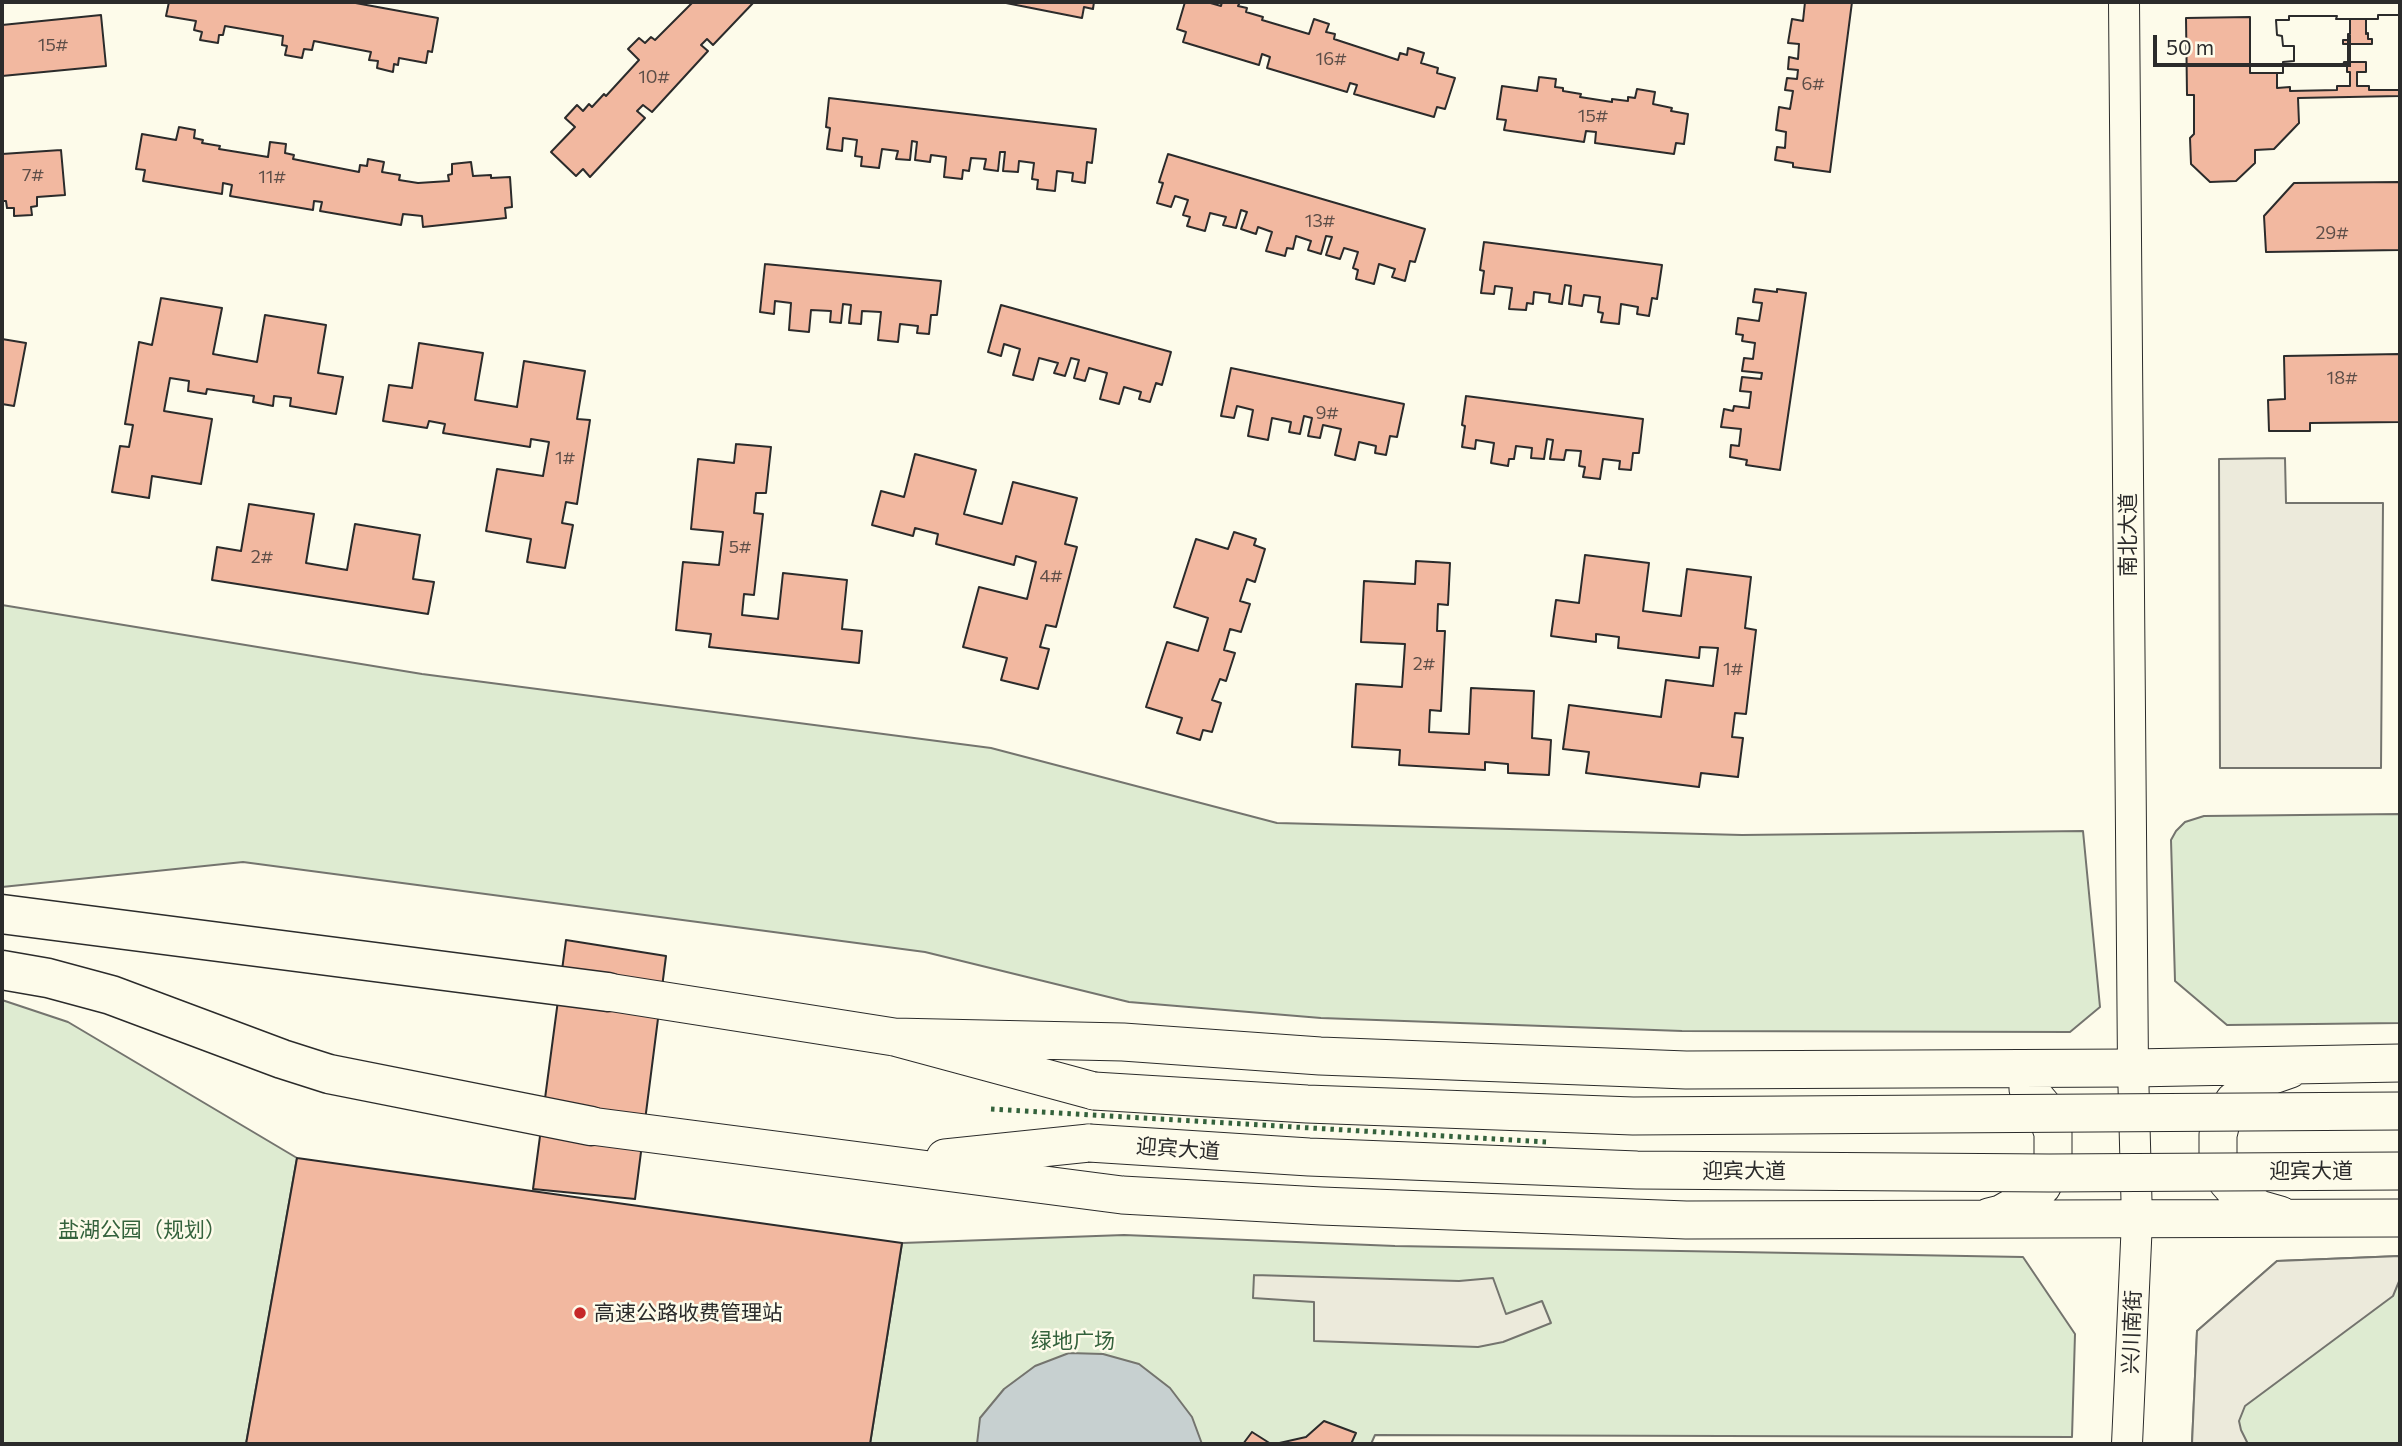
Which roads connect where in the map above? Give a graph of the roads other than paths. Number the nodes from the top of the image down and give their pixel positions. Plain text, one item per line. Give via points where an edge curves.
1 (2124, 2) edge
2 (2, 914) edge
3 (2, 970) edge
4 (608, 992) joint
5 (894, 1037) junction
6 (2400, 1063) edge
7 (2304, 1065) junction
8 (1976, 1069) junction
9 (2133, 1069) junction
10 (2400, 1111) edge
11 (591, 1126) joint
12 (877, 1164) junction
13 (2400, 1171) edge
14 (2400, 1218) edge
15 (2295, 1219) junction
16 (1978, 1220) junction
17 (2137, 1220) junction
18 (2127, 1444) edge

1 - 9 street, 南北大道
2 - 4 highway
3 - 11 highway via 111,995 329,1074
4 - 5 main road
5 - 8 main road via 1123,1042 1320,1056 1686,1070
5 - 10 main road, bridge via 1094,1091 1307,1104 1633,1116
6 - 7 main road
7 - 9 main road
7 - 15 main road via 2270,1076 2234,1101 2218,1135 2218,1157 2227,1181 2241,1197 2259,1209
8 - 9 main road
8 - 16 main road via 2028,1089 2044,1108 2055,1150 2042,1186 2029,1198 2001,1214
9 - 17 street, 南北大道
11 - 12 main road
12 - 13 main road, 迎宾大道, bridge via 1089,1143 1637,1170
12 - 16 main road via 1122,1195 1321,1206 1686,1220
14 - 15 main road
15 - 17 main road
16 - 17 main road
17 - 18 street, 兴川南街

